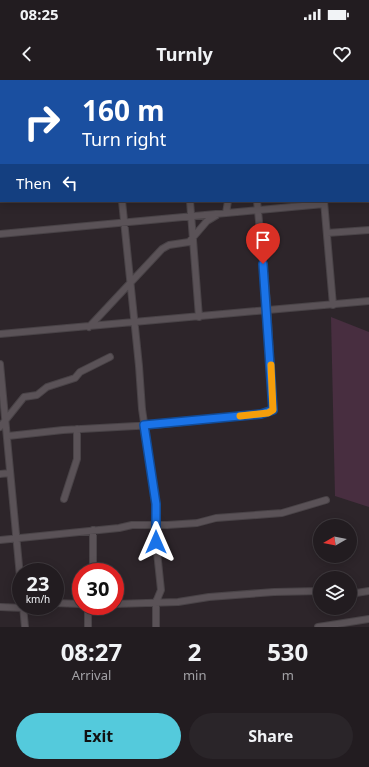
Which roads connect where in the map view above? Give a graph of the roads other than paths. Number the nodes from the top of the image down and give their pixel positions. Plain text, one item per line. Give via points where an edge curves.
1 (122, 202) edge
2 (190, 202) edge
3 (228, 202) edge
4 (257, 202) edge
5 (324, 202) edge
6 (258, 209) junction
7 (224, 213) junction
8 (191, 216) junction
9 (124, 221) junction
10 (369, 230) edge
11 (328, 233) junction
12 (0, 234) edge
13 (193, 239) junction
14 (130, 284) junction
15 (369, 301) edge
16 (333, 305) junction
17 (266, 310) junction
18 (199, 317) junction
19 (134, 323) junction
20 (89, 327) junction
21 (0, 334) edge
22 (110, 357) dead end
23 (0, 364) edge
24 (5, 421) junction
25 (144, 425) junction
26 (0, 426) edge
27 (77, 429) junction
28 (8, 436) junction
29 (10, 473) junction
30 (0, 474) edge
31 (64, 499) dead end
32 (326, 500) dead end
33 (155, 526) junction
34 (93, 530) junction
35 (17, 538) junction
36 (0, 540) edge
37 (19, 563) edge
38 (93, 563) edge
39 (313, 591) edge
40 (369, 591) edge
41 (357, 593) edge
42 (156, 602) junction
43 (124, 604) edge
44 (0, 607) edge
45 (12, 607) edge
46 (24, 615) edge
47 (88, 615) edge
48 (369, 619) edge
49 (25, 627) edge
50 (88, 627) edge
51 (156, 627) edge
52 (318, 627) edge

1 - 9 street
2 - 8 street
3 - 7 street
4 - 6 street
5 - 6 street
5 - 11 street
6 - 7 street
6 - 17 street
7 - 8 street
7 - 13 street via 207,221
8 - 9 street
8 - 13 street
9 - 12 street
9 - 14 street
10 - 11 street
11 - 16 street
13 - 14 street via 166,246
13 - 18 street
14 - 19 street
14 - 20 street
15 - 16 street
16 - 17 street
17 - 18 street
17 - 25 street via 273,410 261,414
18 - 19 street
19 - 20 street
19 - 25 street
20 - 21 street
22 - 24 street via 80,372 75,378 24,398
23 - 24 street
24 - 26 street
24 - 28 street
25 - 27 street
25 - 33 street via 156,504
27 - 28 street
27 - 31 street via 77,459
28 - 29 street
29 - 30 street
29 - 35 street
32 - 33 street via 282,513 228,516 197,523
33 - 34 street via 132,525
33 - 42 street via 161,590
34 - 35 street
34 - 38 street
35 - 36 street
35 - 37 street
39 - 42 street
40 - 41 street
42 - 43 street
42 - 51 street
44 - 45 street
46 - 49 street
47 - 50 street
48 - 52 street

